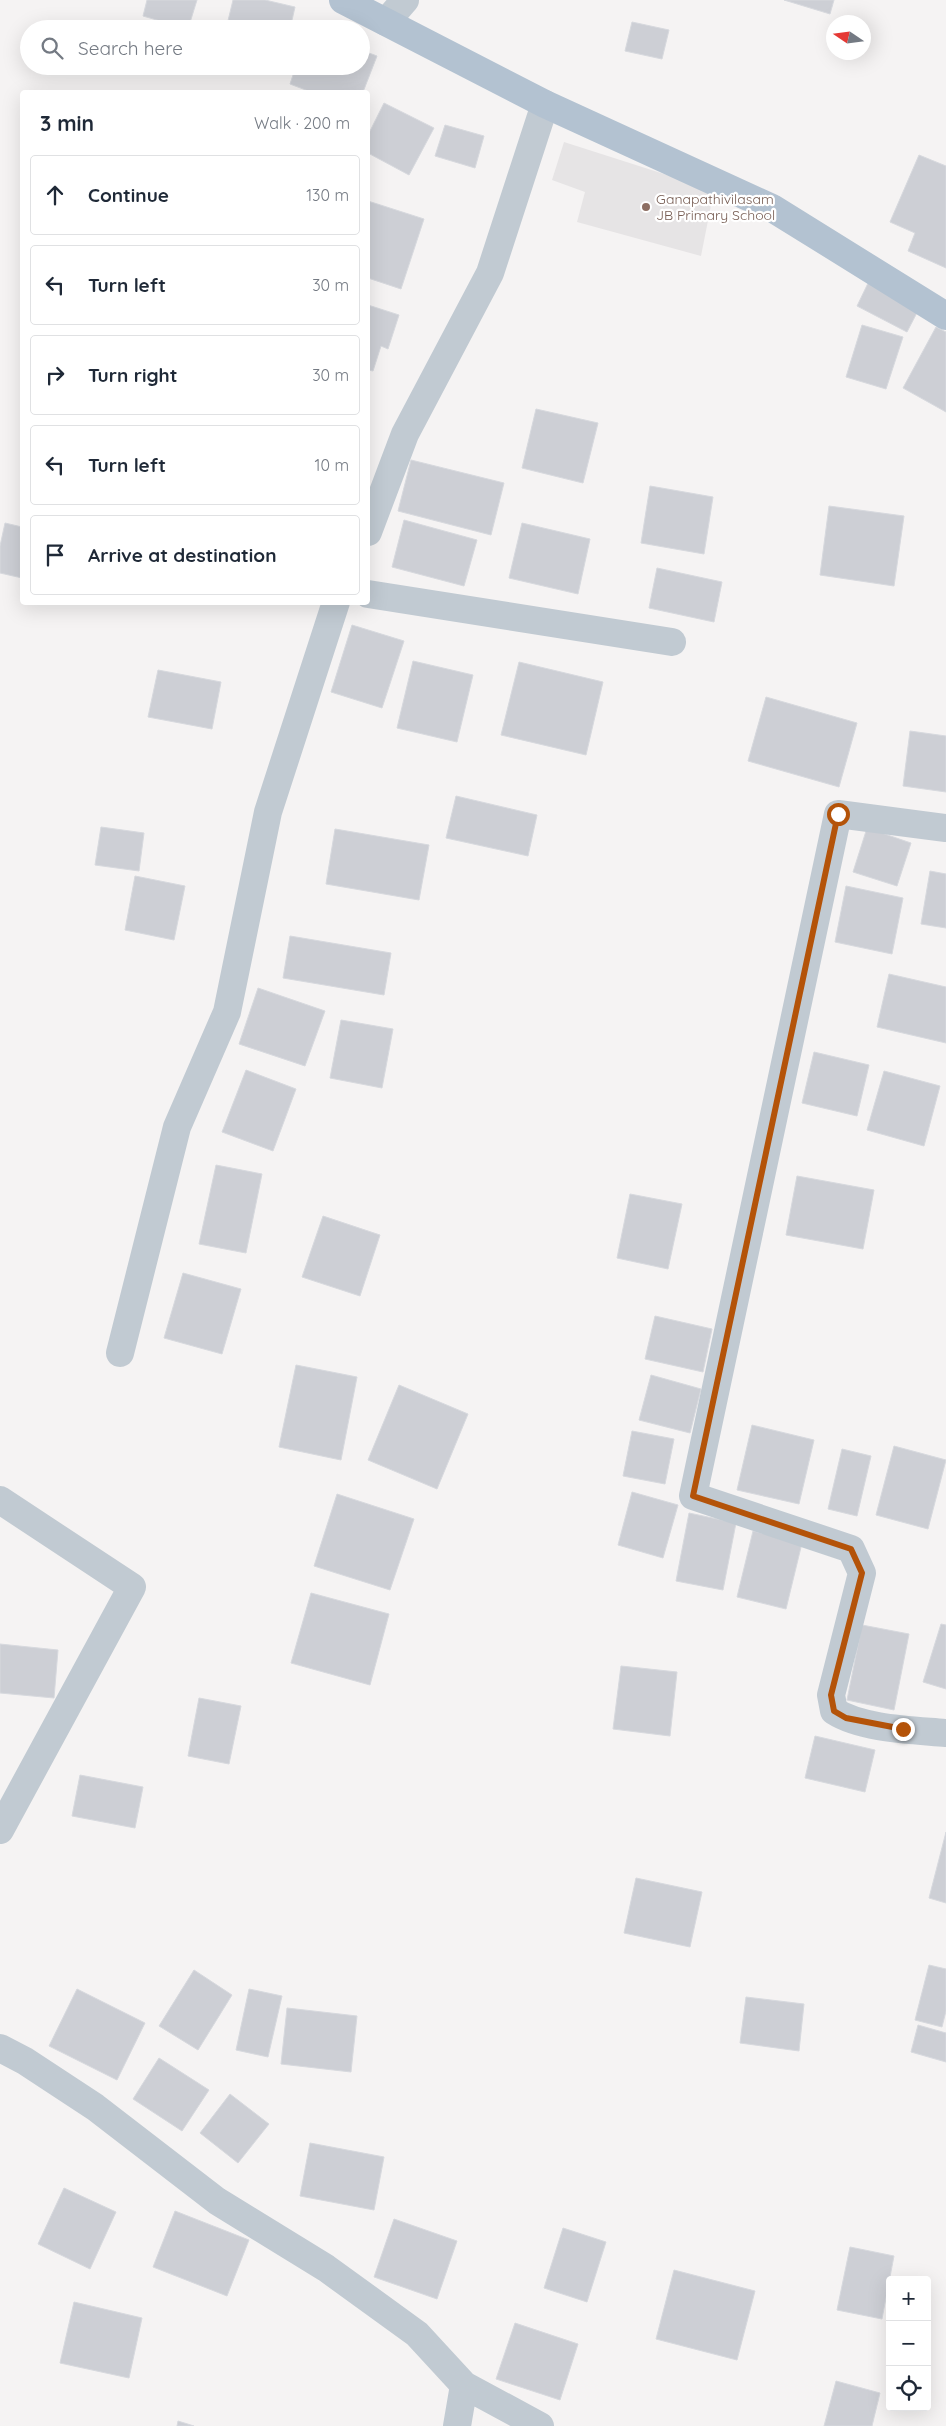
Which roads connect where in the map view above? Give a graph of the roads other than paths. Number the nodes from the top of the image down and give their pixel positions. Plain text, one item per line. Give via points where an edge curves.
1 (343, 0) edge
2 (405, 0) edge
3 (386, 22) junction
4 (545, 104) junction
5 (946, 316) edge
6 (370, 527) edge
7 (370, 594) edge
8 (335, 605) edge
9 (672, 642) dead end
10 (946, 828) edge
11 (120, 1354) dead end
12 (0, 1500) edge
13 (946, 1733) edge
14 (0, 1830) edge
15 (0, 2048) edge
16 (464, 2385) junction
17 (457, 2426) edge
18 (540, 2426) edge

1 - 3 main road
2 - 3 street
3 - 4 main road
4 - 5 main road via 772,208
4 - 6 street via 490,273 406,434
7 - 9 street
8 - 11 street via 268,812 227,1012 177,1127
10 - 13 street via 838,814 693,1496 851,1549 862,1573 831,1695 834,1711 846,1718
12 - 14 street via 132,1587
15 - 16 street via 95,2107 217,2201 326,2268 417,2334
16 - 17 street
16 - 18 street

